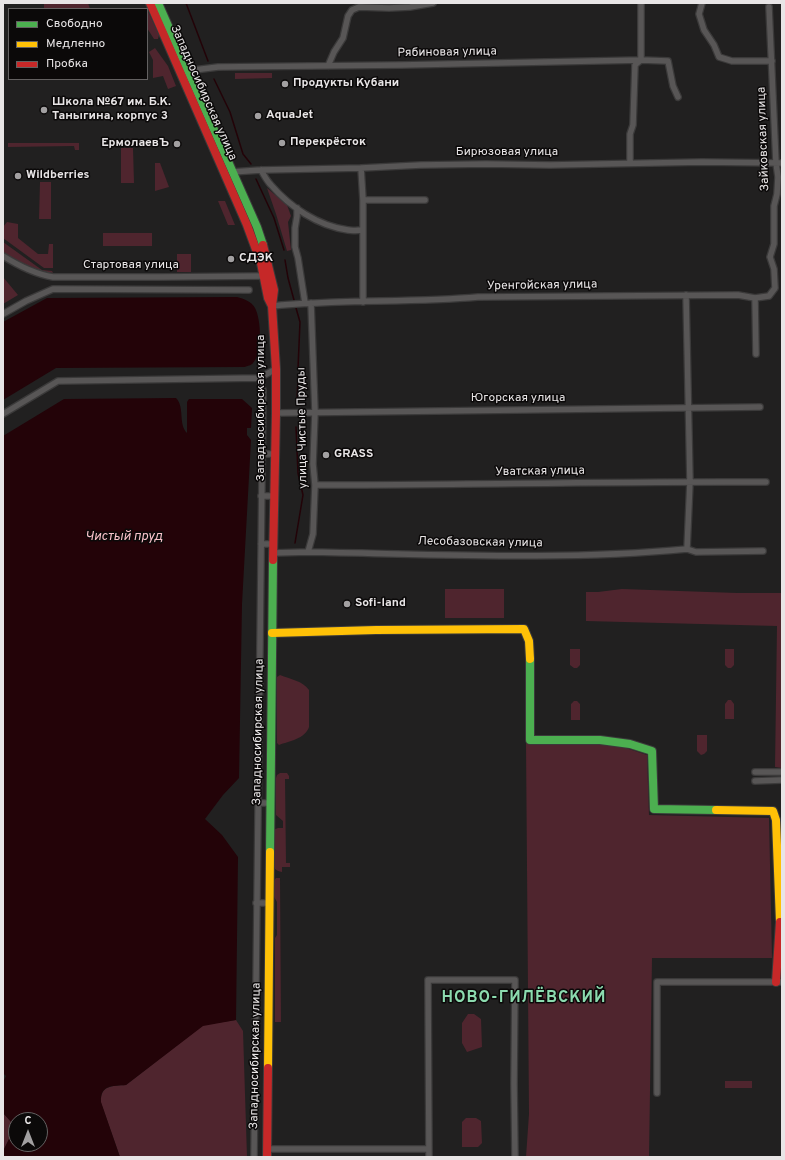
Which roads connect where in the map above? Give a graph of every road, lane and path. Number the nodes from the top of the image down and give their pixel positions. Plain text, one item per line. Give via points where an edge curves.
1 (150, 3) edge
2 (158, 3) edge
3 (433, 3) edge
4 (641, 3) edge
5 (702, 3) edge
6 (769, 7) dead end
7 (640, 60) junction
8 (772, 61) junction
9 (328, 66) junction
10 (189, 72) junction
11 (678, 97) dead end
12 (630, 163) junction
13 (779, 163) edge
14 (361, 168) junction
15 (261, 170) junction
16 (232, 172) junction
17 (363, 200) junction
18 (425, 200) dead end
19 (297, 208) junction
20 (363, 230) junction
21 (3, 256) edge
22 (267, 276) junction
23 (249, 290) dead end
24 (686, 295) junction
25 (755, 298) junction
26 (363, 302) junction
27 (308, 303) junction
28 (272, 306) junction
29 (3, 314) edge
30 (756, 354) dead end
31 (276, 369) junction
32 (259, 378) junction
33 (760, 407) dead end
34 (688, 408) junction
35 (315, 412) junction
36 (276, 413) junction
37 (3, 414) edge
38 (262, 454) junction
39 (275, 454) junction
40 (690, 482) junction
41 (766, 482) dead end
42 (315, 485) junction
43 (261, 496) junction
44 (274, 496) junction
45 (261, 544) junction
46 (273, 544) junction
47 (687, 549) junction
48 (763, 551) dead end
49 (308, 552) junction
50 (273, 553) junction
51 (272, 633) junction
52 (260, 700) junction
53 (271, 703) junction
54 (755, 772) dead end
55 (782, 772) edge
56 (782, 780) edge
57 (755, 781) dead end
58 (258, 803) junction
59 (270, 803) junction
60 (256, 903) junction
61 (269, 903) junction
62 (779, 982) edge
63 (657, 1093) dead end
64 (429, 1149) junction
65 (267, 1153) edge
66 (254, 1157) edge
67 (429, 1157) edge
68 (515, 1157) edge

1 - 22 main road, Западносибирская улица
2 - 10 main road, Западносибирская улица
3 - 9 street via 410,7 359,7 352,10 343,38
4 - 7 street
5 - 8 street via 699,14 702,24 719,57 732,61
6 - 8 street, Зайковская улица
7 - 9 street, Рябиновая улица
7 - 11 street, Рябиновая улица via 668,61
7 - 12 street via 635,65
8 - 13 street, Зайковская улица
9 - 10 street, Рябиновая улица via 218,67
10 - 16 main road, Западносибирская улица
12 - 13 street, Бирюзовая улица
12 - 14 street, Бирюзовая улица
13 - 25 street, Зайковская улица via 774,206 774,244 770,257 774,268 775,288 769,296
14 - 15 street, Бирюзовая улица
14 - 17 street
15 - 16 street, Бирюзовая улица
15 - 19 street via 285,200
16 - 22 main road, Западносибирская улица via 257,227 263,246
17 - 18 street
17 - 20 street
19 - 20 street via 329,226
19 - 27 street, улица Чистые Пруды via 295,247
20 - 26 street
21 - 22 street, Стартовая улица via 38,274 60,277
22 - 28 main road, Западносибирская улица via 274,290
23 - 29 street via 53,289
24 - 25 street, Уренгойская улица via 738,295
24 - 26 street, Уренгойская улица via 478,297
24 - 34 street
25 - 30 street
26 - 27 street, Уренгойская улица
27 - 28 street, Уренгойская улица
27 - 35 street, улица Чистые Пруды
28 - 31 main road, Западносибирская улица
31 - 32 street
31 - 36 main road, Западносибирская улица
32 - 37 street via 58,381
32 - 38 street via 263,390
33 - 34 street, Югорская улица
34 - 35 street, Югорская улица
34 - 40 street
35 - 36 street, Югорская улица
35 - 42 street, улица Чистые Пруды
36 - 39 main road, Западносибирская улица
38 - 39 street
38 - 43 street
39 - 44 main road, Западносибирская улица
40 - 41 street, Уватская улица
40 - 42 street, Уватская улица
40 - 47 street
42 - 49 street, улица Чистые Пруды via 314,534
43 - 44 street
43 - 45 street
44 - 46 main road, Западносибирская улица
45 - 46 street
45 - 52 street
46 - 50 main road, Западносибирская улица
47 - 48 street, Лесобазовская улица via 696,552
47 - 49 street, Лесобазовская улица via 585,555
49 - 50 street, Лесобазовская улица
50 - 51 main road, Западносибирская улица
51 - 53 main road, Западносибирская улица
51 - 62 main road via 524,629 529,641 530,740 600,740 630,744 652,751 654,809 773,811 776,820 780,922
52 - 53 street
52 - 58 street
53 - 59 main road, Западносибирская улица
54 - 55 street
56 - 57 street
58 - 59 street
58 - 60 street
59 - 61 main road, Западносибирская улица
60 - 61 street
60 - 66 street
61 - 65 main road, Западносибирская улица
62 - 63 street via 657,982
64 - 65 street
64 - 67 street
64 - 68 street via 428,980 515,980

